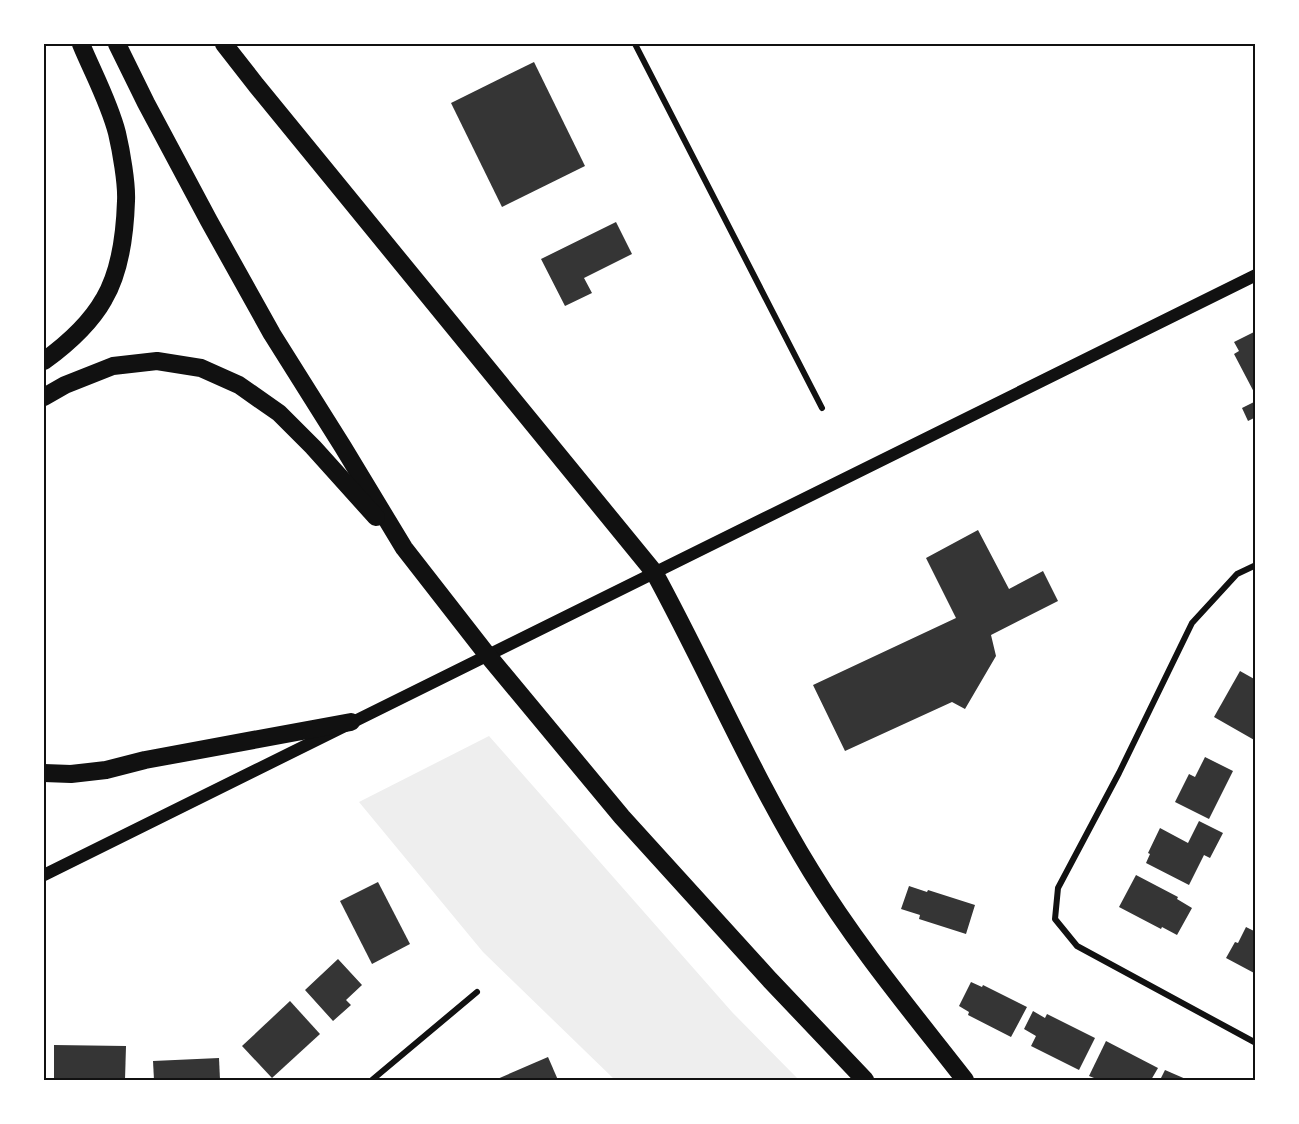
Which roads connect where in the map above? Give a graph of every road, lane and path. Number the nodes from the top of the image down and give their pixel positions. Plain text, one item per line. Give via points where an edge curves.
1 (81, 44) edge
2 (117, 44) edge
3 (224, 44) edge
4 (635, 44) edge
5 (1256, 274) edge
6 (44, 361) edge
7 (44, 397) edge
8 (822, 408) dead end
9 (404, 548) junction
10 (1256, 565) edge
11 (654, 572) junction
12 (351, 722) junction
13 (44, 773) edge
14 (44, 874) edge
15 (477, 992) dead end
16 (1256, 1043) edge
17 (372, 1080) edge
18 (865, 1080) edge
19 (964, 1080) edge

1 - 6 highway via 117,133 126,199 124,226 115,275 104,300 80,331
2 - 9 highway via 272,334
3 - 11 highway
4 - 8 street
5 - 11 main road
7 - 9 highway via 113,366 157,362 201,368 239,385 279,413
9 - 18 highway via 622,817
10 - 16 street via 1238,574 1192,623 1058,888 1055,919 1077,946
11 - 12 main road
11 - 19 highway via 758,778 810,870 847,928
12 - 13 highway via 106,770
12 - 14 main road
15 - 17 street

